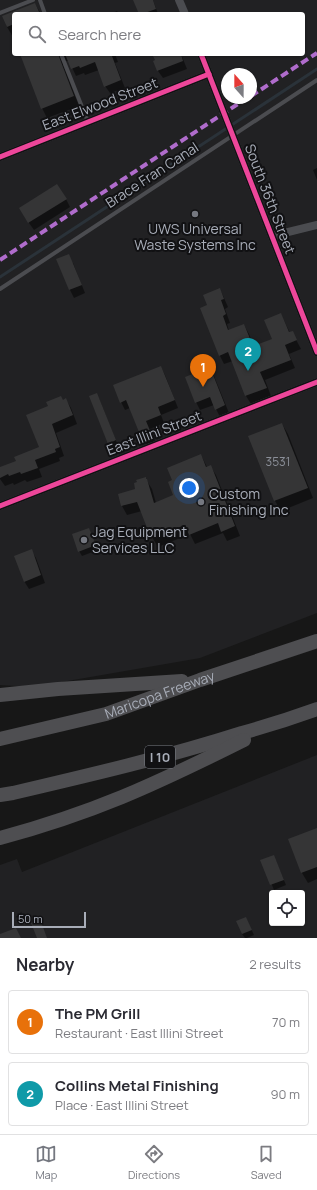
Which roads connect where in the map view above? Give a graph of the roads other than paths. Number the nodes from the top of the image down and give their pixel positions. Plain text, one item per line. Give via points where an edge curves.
1 (33, 0) edge
2 (40, 0) edge
3 (179, 0) edge
4 (44, 12) edge
5 (184, 12) edge
6 (0, 13) edge
7 (62, 56) edge
8 (202, 56) edge
9 (209, 74) junction
10 (317, 80) edge
11 (88, 122) junction
12 (232, 135) junction
13 (0, 156) edge
14 (317, 225) edge
15 (272, 236) junction
16 (0, 289) edge
17 (317, 352) edge
18 (317, 382) edge
19 (0, 506) edge
20 (317, 641) edge
21 (200, 680) junction
22 (0, 695) edge
23 (317, 709) edge
24 (286, 720) junction
25 (0, 739) edge
26 (0, 795) edge
27 (0, 838) edge

1 - 6 lane
2 - 4 lane
3 - 5 street
7 - 11 lane
8 - 9 street, South 36th Street
9 - 11 street, East Elwood Street
9 - 12 street, South 36th Street
10 - 12 lane, Brace Fran Canal
11 - 13 street, East Elwood Street
12 - 15 street, South 36th Street
12 - 16 lane, Brace Fran Canal
14 - 15 street
15 - 17 street, South 36th Street
18 - 19 street, East Illini Street
20 - 21 highway, Maricopa Freeway
21 - 22 highway
21 - 25 highway, Maricopa Freeway via 106,714
23 - 24 highway, I 10
24 - 26 highway, I 10 via 116,769
24 - 27 highway via 123,797

